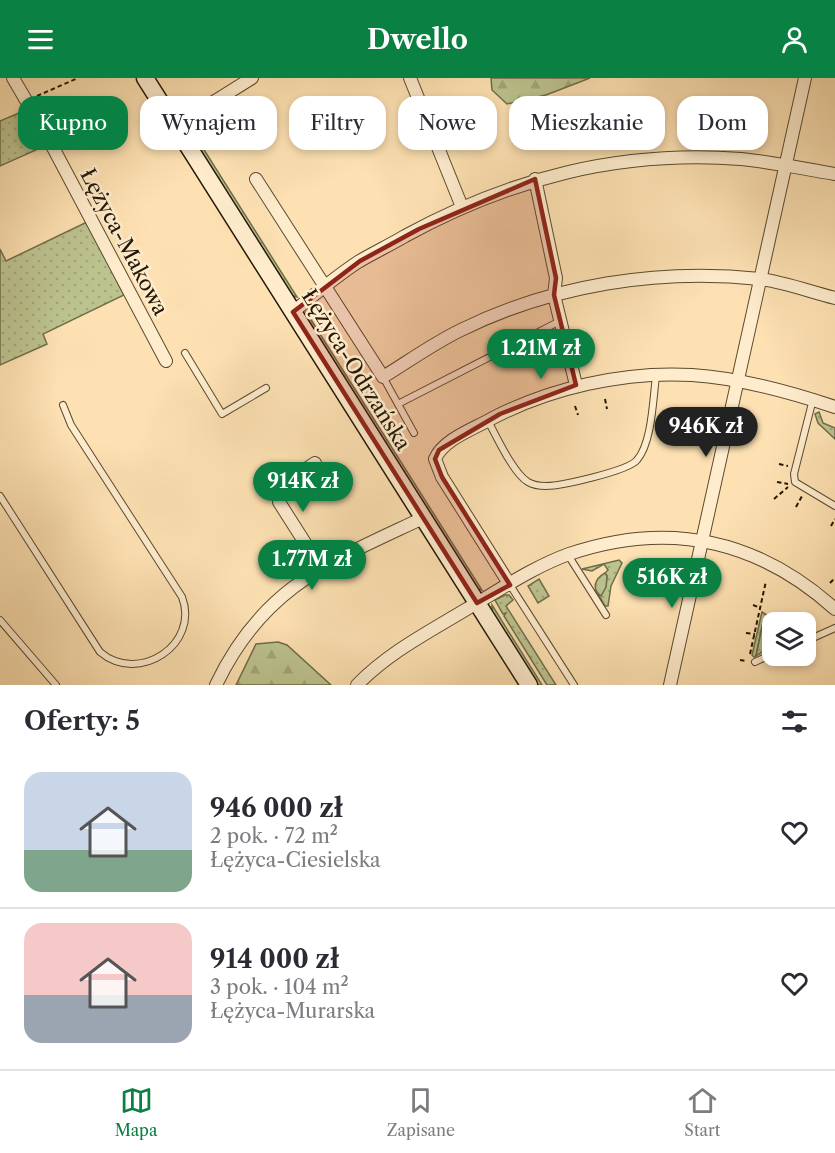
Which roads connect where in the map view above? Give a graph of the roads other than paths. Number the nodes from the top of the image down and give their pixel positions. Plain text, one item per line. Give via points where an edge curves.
1 (13, 78) edge
2 (145, 78) edge
3 (252, 78) edge
4 (410, 78) edge
5 (805, 78) edge
6 (156, 96) edge
7 (223, 96) edge
8 (190, 150) edge
9 (785, 165) junction
10 (835, 174) edge
11 (256, 179) dead end
12 (535, 179) junction
13 (462, 207) junction
14 (762, 279) junction
15 (326, 287) junction
16 (554, 295) junction
17 (835, 298) edge
18 (293, 312) junction
19 (561, 320) junction
20 (185, 352) dead end
21 (166, 361) dead end
22 (656, 376) junction
23 (383, 377) junction
24 (738, 381) junction
25 (576, 385) junction
26 (266, 388) dead end
27 (813, 399) junction
28 (398, 404) junction
29 (63, 405) dead end
30 (835, 407) edge
31 (488, 421) junction
32 (414, 433) dead end
33 (315, 463) dead end
34 (0, 496) edge
35 (835, 506) edge
36 (423, 518) junction
37 (704, 540) junction
38 (568, 555) junction
39 (321, 568) junction
40 (510, 585) junction
41 (477, 603) junction
42 (835, 609) edge
43 (606, 615) dead end
44 (0, 620) edge
45 (835, 628) edge
46 (816, 637) edge
47 (762, 658) edge
48 (754, 662) dead end
49 (56, 685) edge
50 (216, 685) edge
51 (357, 685) edge
52 (529, 685) edge
53 (574, 685) edge
54 (670, 685) edge

1 - 21 street, Łężyca-Makowa
2 - 6 main road, Łężyca-Odrzańska
3 - 7 street
4 - 13 street
5 - 9 street
8 - 18 main road, Łężyca-Odrzańska
9 - 10 street
9 - 12 street via 739,159 640,160
9 - 14 street
11 - 15 street
12 - 13 street
12 - 16 street via 556,278
13 - 15 street via 360,261
14 - 16 street via 648,278
14 - 17 street
14 - 24 street
15 - 18 street
15 - 23 street
16 - 19 street
16 - 23 street via 534,299 458,331
18 - 36 main road, Łężyca-Odrzańska
19 - 25 street
19 - 28 lane
20 - 26 lane via 222,414
22 - 24 street via 692,375
22 - 25 street
22 - 31 lane via 645,447 631,466 605,474 545,486 531,484 520,474
23 - 28 lane
24 - 27 street
24 - 37 street
25 - 31 street
27 - 30 street
27 - 35 lane via 795,482
28 - 32 lane
29 - 34 lane via 71,424 182,597 183,625 172,645 156,660 136,665 108,659
31 - 40 street via 439,450 435,459 442,477
33 - 39 street via 283,484 279,502
36 - 39 street
36 - 41 main road, Łężyca-Odrzańska
37 - 38 street via 637,539
37 - 42 street via 739,549 770,563 803,582
37 - 54 street
38 - 40 street
38 - 43 lane
39 - 50 street via 278,598 243,637
40 - 41 street
40 - 53 lane
41 - 51 street via 391,654
41 - 52 main road, Łężyca-Odrzańska
44 - 49 lane
45 - 46 lane
47 - 48 lane

